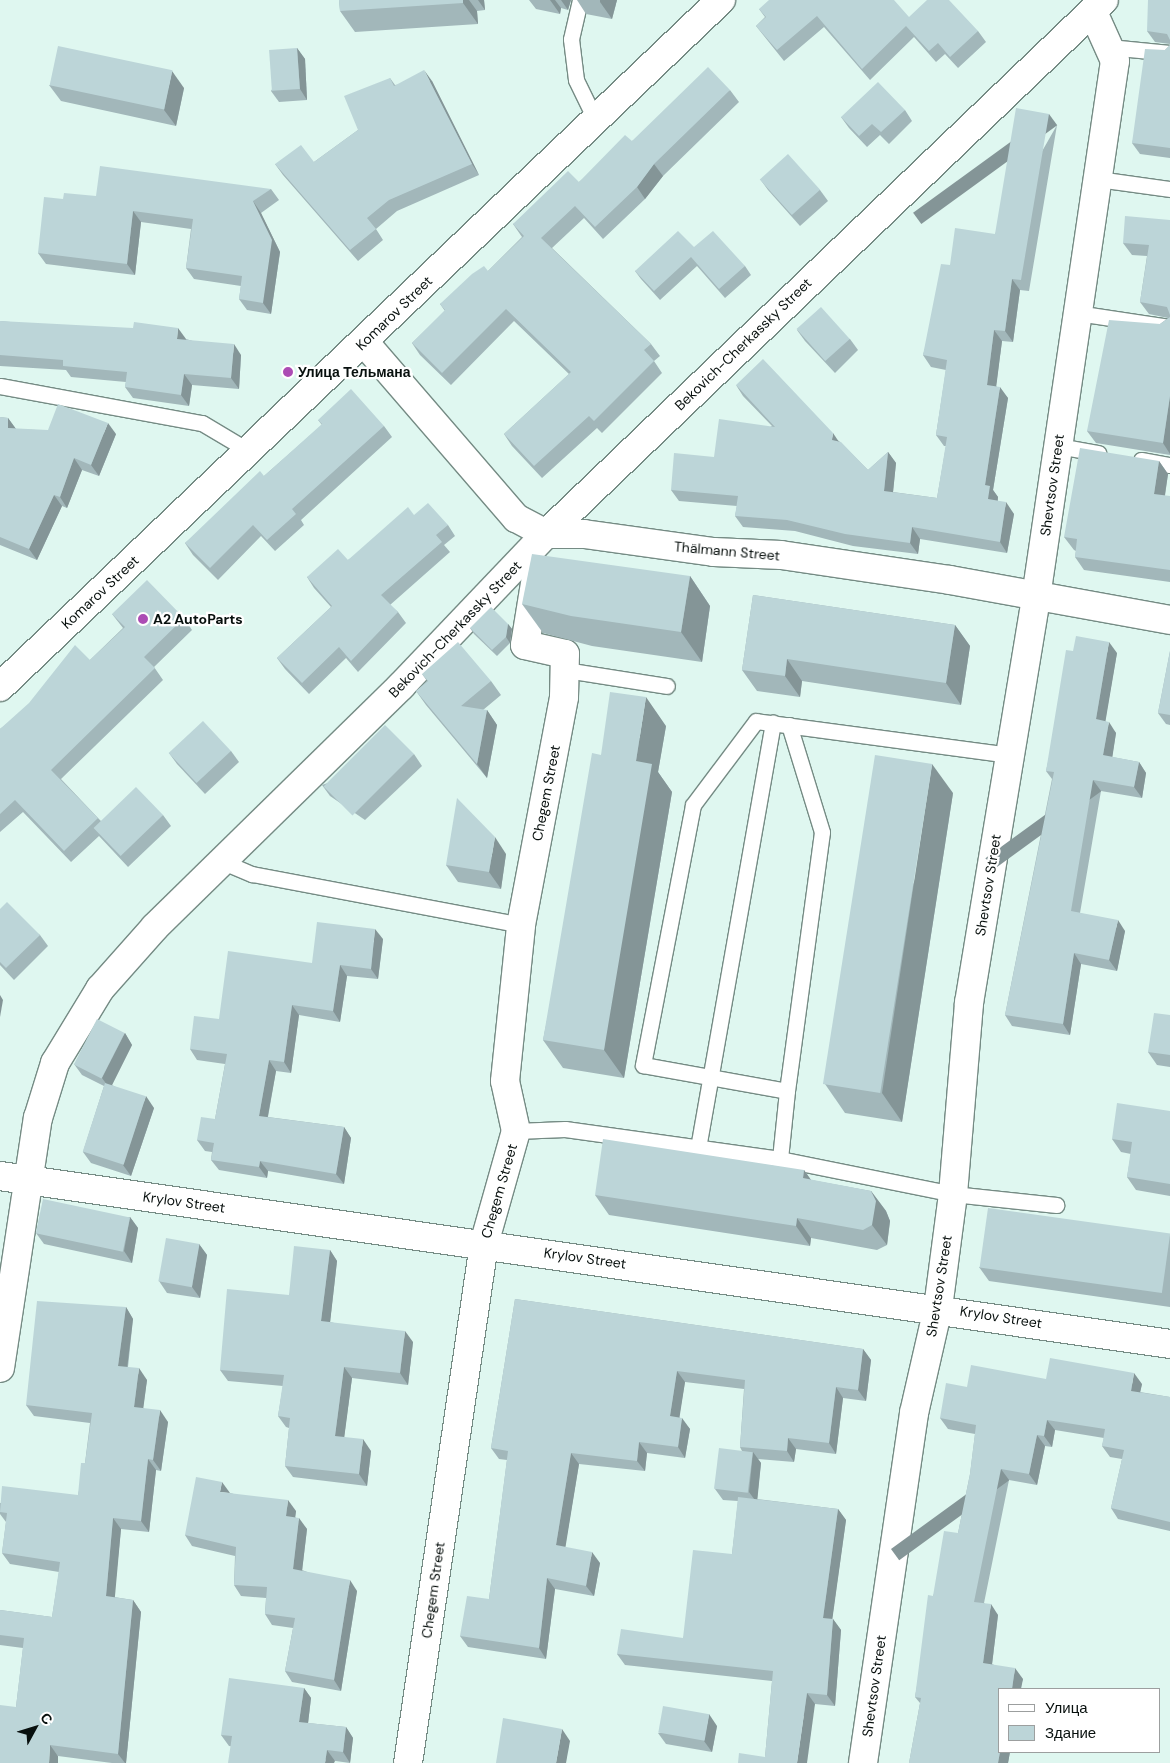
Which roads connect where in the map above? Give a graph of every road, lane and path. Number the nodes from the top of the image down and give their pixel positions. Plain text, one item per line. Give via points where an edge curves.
1 (580, 0) edge
2 (721, 0) edge
3 (1099, 6) edge
4 (1109, 47) junction
5 (1170, 53) edge
6 (595, 119) junction
7 (1098, 179) junction
8 (1170, 190) edge
9 (1078, 313) junction
10 (1170, 327) edge
11 (364, 342) junction
12 (0, 386) edge
13 (1058, 446) junction
14 (249, 451) junction
15 (1170, 465) edge
16 (546, 534) junction
17 (1036, 597) junction
18 (1170, 620) edge
19 (566, 670) junction
20 (667, 686) dead end
21 (0, 687) edge
22 (773, 723) junction
23 (789, 725) junction
24 (1010, 755) junction
25 (222, 861) junction
26 (521, 924) junction
27 (708, 1077) junction
28 (787, 1091) junction
29 (516, 1131) junction
30 (698, 1148) junction
31 (780, 1159) junction
32 (0, 1176) edge
33 (29, 1181) junction
34 (953, 1194) junction
35 (1056, 1205) dead end
36 (484, 1244) junction
37 (938, 1308) junction
38 (1170, 1344) edge
39 (0, 1368) edge
40 (408, 1763) edge
41 (863, 1763) edge

1 - 6 lane via 571,39 576,80
2 - 6 street, Komarov Street
3 - 4 street, Shevtsov Street
3 - 16 street, Bekovich-Cherkassky Street
4 - 5 lane
4 - 7 street, Shevtsov Street via 1115,61
6 - 11 street, Komarov Street
7 - 8 lane
7 - 9 street, Shevtsov Street
9 - 10 lane
9 - 13 street, Shevtsov Street
11 - 14 street, Komarov Street
11 - 16 street, Thälmann Street via 516,518
12 - 14 lane via 202,423
13 - 15 lane
13 - 17 street, Shevtsov Street
14 - 21 street, Komarov Street
16 - 17 street, Thälmann Street via 584,534 714,552 780,555
16 - 19 street via 525,645 566,654
16 - 25 street, Bekovich-Cherkassky Street via 401,686
17 - 18 street, Thälmann Street
17 - 24 street, Shevtsov Street
19 - 20 lane
19 - 26 street, Chegem Street
22 - 23 lane
22 - 27 lane
22 - 27 lane via 756,721 693,805 645,1056 644,1065
23 - 24 lane
23 - 28 lane via 822,832
24 - 34 street, Shevtsov Street via 969,1003
25 - 26 lane via 252,874
25 - 33 street, Bekovich-Cherkassky Street via 149,934 74,1026 55,1063 38,1118 30,1150
26 - 29 street, Chegem Street via 505,1081
27 - 28 lane
27 - 30 lane
28 - 31 lane
29 - 30 lane via 565,1129
29 - 36 street, Chegem Street
30 - 31 lane
31 - 34 lane
32 - 33 street, Krylov Street
33 - 36 street, Krylov Street
33 - 39 street, Bekovich-Cherkassky Street
34 - 35 lane
34 - 37 street, Shevtsov Street
36 - 37 street, Krylov Street
36 - 40 street, Chegem Street
37 - 38 street, Krylov Street
37 - 41 street, Shevtsov Street via 914,1413

